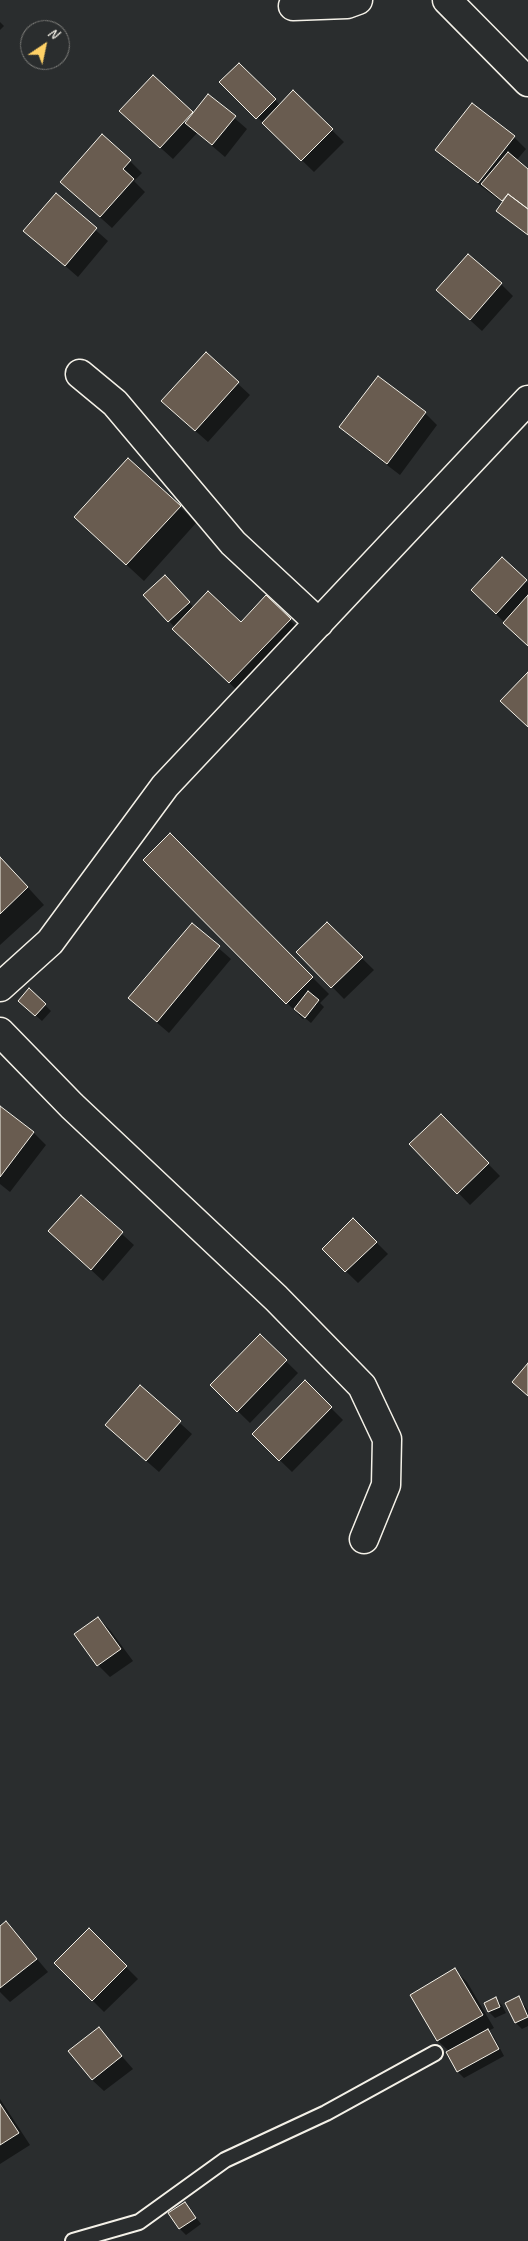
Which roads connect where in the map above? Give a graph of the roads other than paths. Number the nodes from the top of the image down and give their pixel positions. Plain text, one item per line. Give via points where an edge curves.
1 (358, 0) edge
2 (447, 0) edge
3 (292, 6) dead end
4 (528, 82) edge
5 (80, 374) dead end
6 (528, 400) edge
7 (319, 623) junction
8 (0, 987) edge
9 (0, 1032) edge
10 (364, 1539) dead end
11 (435, 2053) dead end
12 (73, 2241) edge

1 - 3 street via 347,4
2 - 4 street
5 - 7 street via 115,403 233,543
6 - 7 street
7 - 8 street via 164,786 50,942
9 - 10 street via 79,1113 276,1298 362,1386 387,1439 386,1485
11 - 12 lane via 326,2113 225,2160 139,2222

